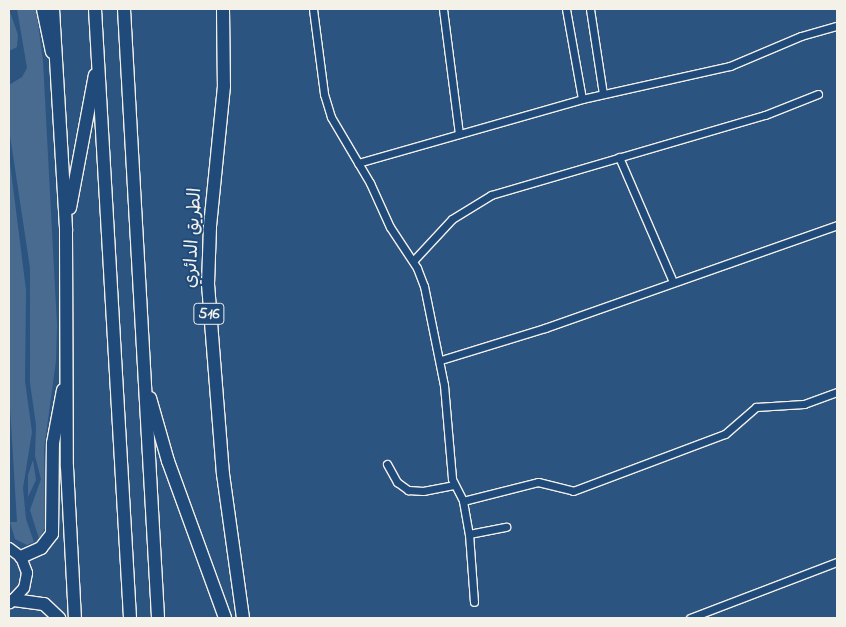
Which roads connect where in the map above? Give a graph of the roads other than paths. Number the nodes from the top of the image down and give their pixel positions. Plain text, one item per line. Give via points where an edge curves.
1 (43, 9) edge
2 (54, 9) edge
3 (95, 9) edge
4 (124, 9) edge
5 (223, 9) edge
6 (313, 9) edge
7 (443, 9) edge
8 (566, 9) edge
9 (590, 9) edge
10 (837, 26) edge
11 (98, 60) junction
12 (56, 61) junction
13 (603, 94) junction
14 (818, 94) dead end
15 (582, 99) junction
16 (459, 134) junction
17 (619, 157) junction
18 (358, 163) junction
19 (837, 225) edge
20 (66, 231) junction
21 (413, 261) junction
22 (673, 282) junction
23 (441, 360) junction
24 (143, 375) junction
25 (67, 378) junction
26 (837, 392) edge
27 (387, 464) dead end
28 (453, 485) junction
29 (463, 502) junction
30 (506, 527) dead end
31 (469, 534) junction
32 (9, 548) edge
33 (21, 558) junction
34 (837, 562) edge
35 (11, 602) edge
36 (474, 602) dead end
37 (9, 613) edge
38 (59, 618) edge
39 (75, 618) edge
40 (130, 618) edge
41 (158, 618) edge
42 (225, 618) edge
43 (243, 618) edge
44 (690, 618) edge

1 - 12 highway via 48,46
2 - 12 highway
3 - 11 highway
4 - 24 highway
5 - 43 highway, الطريق الدائري / 516 via 224,86 210,227 208,301 223,474
6 - 18 street via 327,106 340,137
7 - 16 street
8 - 15 street
9 - 13 street
10 - 13 street via 800,36 730,66
11 - 20 highway
11 - 40 highway
12 - 20 highway
13 - 15 street
14 - 17 street via 765,115
15 - 16 street
16 - 18 street
17 - 21 street via 504,190 480,201 444,225
17 - 22 street
18 - 21 street via 390,227
19 - 22 street
20 - 25 highway
21 - 23 street via 424,286
22 - 23 street via 545,328
23 - 28 street
24 - 41 highway
24 - 42 highway via 168,461
25 - 33 highway via 57,409 54,434 52,534 41,548
25 - 39 highway
26 - 29 street via 804,404 756,407 725,434 573,491 538,482
27 - 28 street via 397,482 408,490 423,491
28 - 29 street
29 - 31 street
30 - 31 street
31 - 36 street
32 - 33 street
33 - 35 street via 27,580
34 - 44 street
35 - 37 street
35 - 38 highway via 44,604

